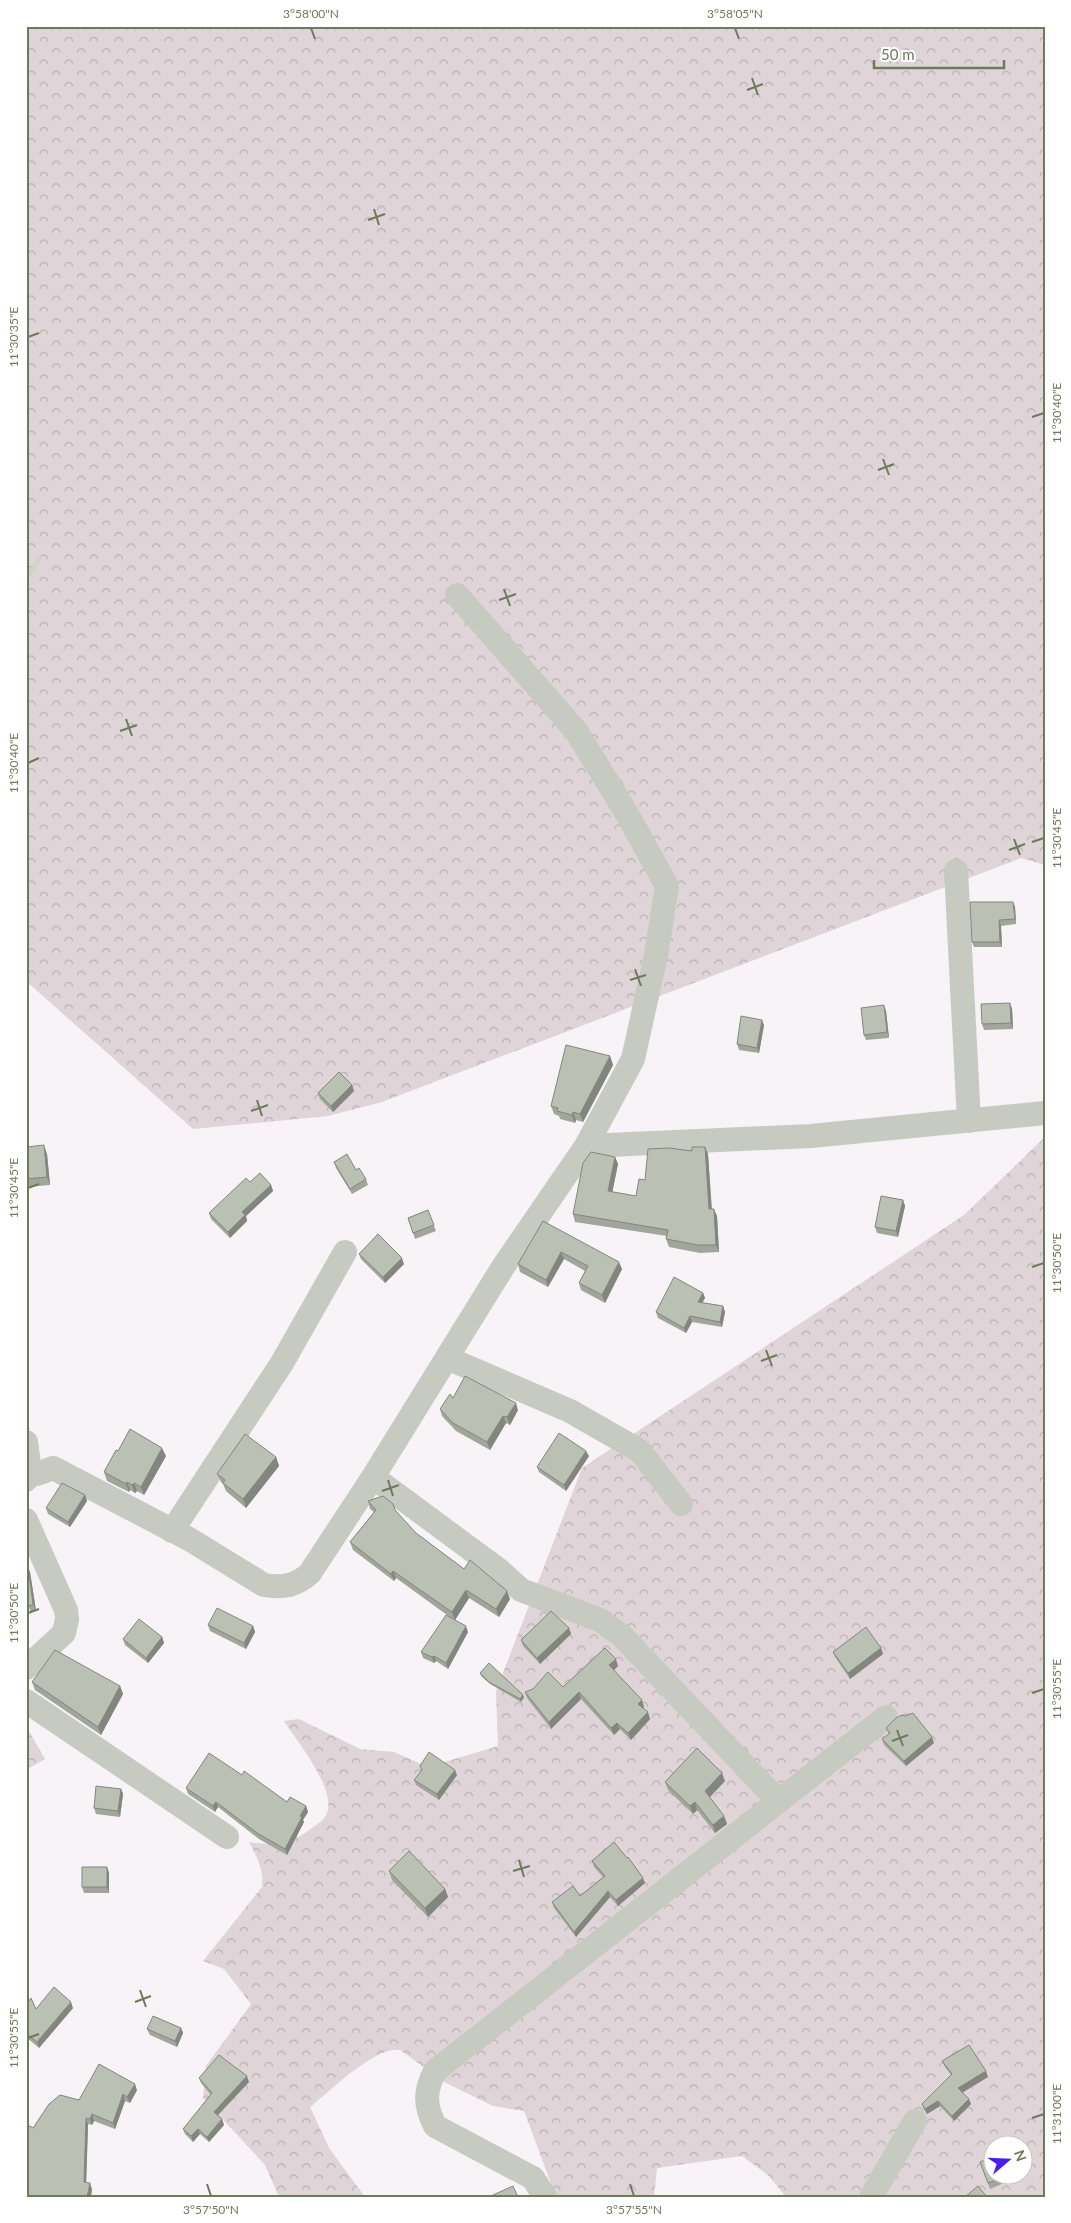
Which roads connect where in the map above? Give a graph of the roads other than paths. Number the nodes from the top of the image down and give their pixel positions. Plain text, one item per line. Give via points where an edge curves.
1 (456, 595) dead end
2 (956, 871) dead end
3 (1045, 1113) edge
4 (970, 1121) junction
5 (586, 1146) junction
6 (345, 1252) dead end
7 (447, 1358) junction
8 (26, 1442) edge
9 (28, 1476) edge
10 (373, 1477) junction
11 (681, 1504) dead end
12 (26, 1520) edge
13 (172, 1531) junction
14 (26, 1668) edge
15 (26, 1701) edge
16 (886, 1717) dead end
17 (778, 1802) junction
18 (227, 1837) dead end
19 (915, 2121) dead end
20 (545, 2197) edge
21 (871, 2197) edge

1 - 5 street via 576,731 668,886 633,1059
2 - 4 street
3 - 4 street
4 - 5 street via 811,1136
5 - 7 street via 503,1267
6 - 13 street via 282,1363
7 - 10 street
7 - 11 street via 570,1411 640,1451
8 - 9 street
9 - 13 street via 53,1468
10 - 13 street via 310,1573 290,1586 264,1584
10 - 17 street via 499,1570 521,1590 600,1620 622,1636
12 - 14 street via 66,1610 67,1619 64,1633
15 - 18 street
16 - 17 street
17 - 20 street via 435,2071 425,2098 435,2126 533,2178
19 - 21 street

